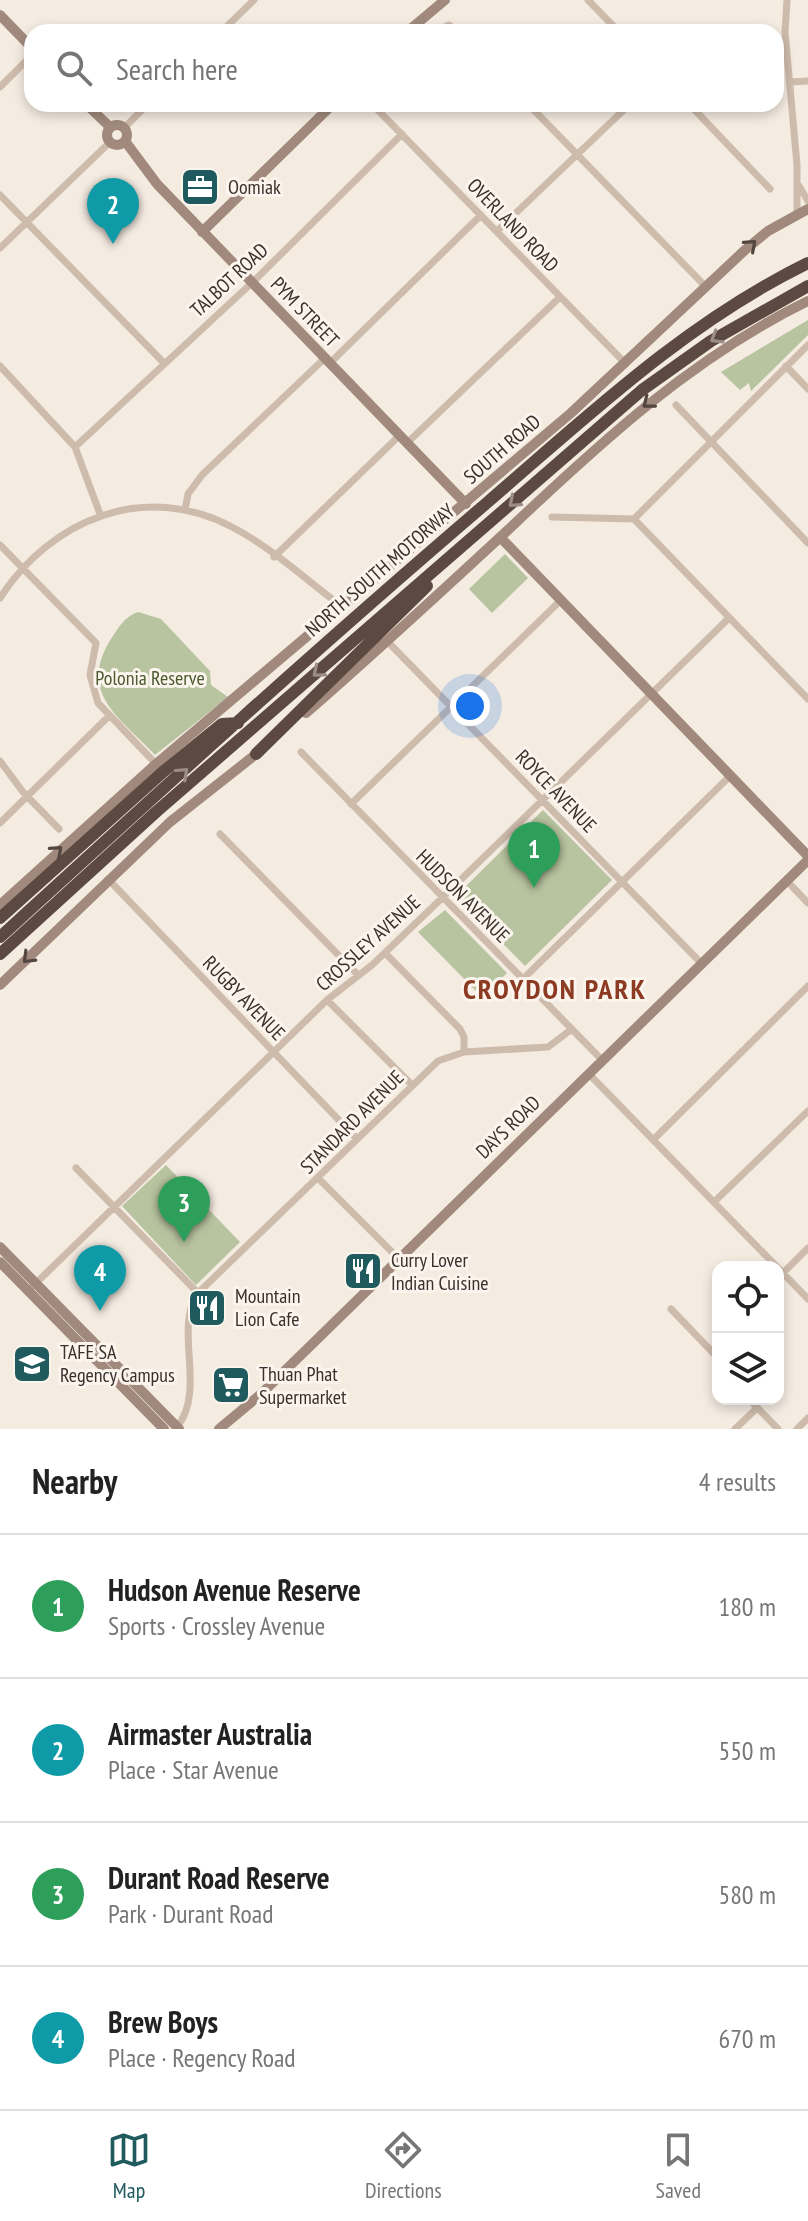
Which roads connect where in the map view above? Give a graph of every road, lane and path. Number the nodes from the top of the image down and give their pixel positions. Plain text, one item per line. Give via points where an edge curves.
1 (254, 0) edge
2 (445, 0) edge
3 (588, 0) edge
4 (787, 0) edge
5 (0, 15) edge
6 (229, 24) edge
7 (416, 24) edge
8 (611, 24) edge
9 (24, 40) edge
10 (24, 63) edge
11 (808, 81) edge
12 (790, 82) junction
13 (0, 87) edge
14 (94, 112) edge
15 (140, 112) edge
16 (325, 112) edge
17 (380, 112) edge
18 (536, 112) edge
19 (622, 112) edge
20 (697, 112) edge
21 (110, 127) junction
22 (124, 128) junction
23 (402, 134) junction
24 (125, 141) junction
25 (110, 142) junction
26 (577, 155) junction
27 (797, 180) junction
28 (770, 189) dead end
29 (0, 195) edge
30 (808, 201) edge
31 (808, 209) edge
32 (797, 214) junction
33 (481, 215) junction
34 (27, 222) junction
35 (497, 231) junction
36 (202, 232) junction
37 (0, 248) edge
38 (808, 263) edge
39 (250, 281) junction
40 (808, 286) edge
41 (706, 287) junction
42 (560, 297) junction
43 (808, 301) edge
44 (808, 345) edge
45 (328, 360) junction
46 (164, 363) junction
47 (626, 364) junction
48 (0, 366) edge
49 (786, 366) junction
50 (808, 389) edge
51 (676, 405) dead end
52 (404, 439) junction
53 (710, 441) junction
54 (75, 447) junction
55 (466, 504) junction
56 (185, 510) junction
57 (100, 514) junction
58 (552, 517) dead end
59 (634, 519) junction
60 (500, 537) junction
61 (808, 543) edge
62 (0, 545) edge
63 (274, 557) junction
64 (440, 567) junction
65 (23, 568) junction
66 (0, 598) edge
67 (560, 601) junction
68 (341, 609) junction
69 (728, 619) junction
70 (388, 642) junction
71 (652, 696) junction
72 (808, 699) edge
73 (451, 707) junction
74 (109, 716) junction
75 (238, 723) junction
76 (301, 752) dead end
77 (256, 754) junction
78 (0, 761) edge
79 (156, 764) junction
80 (730, 776) junction
81 (27, 796) junction
82 (543, 801) junction
83 (351, 804) junction
84 (0, 823) edge
85 (59, 829) dead end
86 (220, 834) dead end
87 (808, 858) edge
88 (108, 879) junction
89 (787, 881) junction
90 (623, 882) junction
91 (442, 898) junction
92 (808, 903) edge
93 (0, 905) edge
94 (0, 918) edge
95 (0, 937) edge
96 (385, 953) junction
97 (0, 954) edge
98 (701, 963) junction
99 (358, 975) junction
100 (523, 979) junction
101 (0, 985) edge
102 (808, 986) edge
103 (327, 1000) junction
104 (572, 1029) junction
105 (274, 1052) junction
106 (464, 1052) junction
107 (603, 1061) junction
108 (589, 1074) junction
109 (412, 1085) junction
110 (808, 1111) edge
111 (357, 1139) junction
112 (653, 1140) junction
113 (76, 1168) dead end
114 (318, 1178) junction
115 (714, 1202) junction
116 (115, 1208) junction
117 (0, 1247) edge
118 (808, 1248) edge
119 (399, 1259) junction
120 (771, 1261) edge
121 (0, 1262) edge
122 (784, 1265) edge
123 (784, 1274) edge
124 (32, 1287) junction
125 (198, 1293) junction
126 (808, 1299) edge
127 (671, 1309) dead end
128 (712, 1352) edge
129 (754, 1405) edge
130 (757, 1408) junction
131 (808, 1418) edge
132 (231, 1425) edge
133 (178, 1428) edge
134 (164, 1429) edge
135 (219, 1429) edge
136 (735, 1429) edge
137 (778, 1429) edge
138 (797, 1429) edge

1 - 6 street
2 - 7 main road
3 - 8 street
4 - 12 street
5 - 9 main road
10 - 13 street
11 - 12 street
12 - 27 street
14 - 21 main road
15 - 22 street
16 - 36 main road
17 - 23 street, OVERLAND ROAD
18 - 26 street
19 - 26 street
20 - 28 street
21 - 22 main road
21 - 25 main road
22 - 24 main road
23 - 33 street, OVERLAND ROAD
23 - 39 street, TALBOT ROAD
24 - 25 main road
24 - 36 main road, PYM STREET via 141,167
25 - 34 street
26 - 35 street
26 - 41 street
27 - 30 street
27 - 32 street
29 - 34 street
31 - 32 main road, SOUTH ROAD
41 -> 32 main road, SOUTH ROAD via 768,231
33 - 35 street, OVERLAND ROAD
33 - 45 street
34 - 37 street
34 - 46 street
35 - 42 street, OVERLAND ROAD
36 - 39 main road, PYM STREET
38 - 75 highway, NORTH SOUTH MOTORWAY via 676,341
39 - 45 main road, PYM STREET
39 - 46 street, TALBOT ROAD
40 -> 64 highway, NORTH SOUTH MOTORWAY via 667,371
41 - 47 main road, SOUTH ROAD
42 - 47 street, OVERLAND ROAD
42 - 52 street
43 -> 60 main road via 753,330 663,391
44 - 49 street
45 - 52 main road, PYM STREET
45 - 56 street via 202,475 188,494
46 - 54 street, TALBOT ROAD
47 - 55 main road, SOUTH ROAD
48 - 54 street
49 - 50 street
49 - 53 street
51 - 53 street
52 - 55 main road, PYM STREET
52 - 63 street
53 - 59 street
53 - 61 street
54 - 57 street
55 - 68 main road, SOUTH ROAD
56 - 57 street via 156,505
56 - 63 street via 232,527
57 - 65 street via 61,534
58 - 59 street
59 - 69 street
60 - 67 main road
60 - 70 main road
62 - 65 street
63 - 68 street
64 - 77 highway via 422,593
64 -> 97 highway, NORTH SOUTH MOTORWAY
65 - 66 street
65 - 74 street via 96,643 91,687
67 - 71 main road
67 - 73 street
68 - 79 main road, SOUTH ROAD
69 - 71 street, CROSSLEY AVENUE
69 - 72 street
70 - 73 street, ROYCE AVENUE
70 - 77 main road
71 - 80 main road
71 - 82 street, CROSSLEY AVENUE
73 - 82 street, ROYCE AVENUE
73 - 83 street
74 - 79 street
74 - 81 street
75 - 94 highway via 222,724 164,771
95 -> 75 highway, NORTH SOUTH MOTORWAY
76 - 83 street, HUDSON AVENUE
77 - 88 main road
78 - 81 street
93 -> 79 main road, SOUTH ROAD
80 - 87 main road
80 - 90 street
81 - 84 street
81 - 85 street
82 - 90 street, ROYCE AVENUE
82 - 91 street, CROSSLEY AVENUE
83 - 91 street, HUDSON AVENUE
86 - 99 street
87 - 89 main road, DAYS ROAD
88 -> 101 main road
88 - 105 street, RUGBY AVENUE
89 - 92 street
89 - 98 main road, DAYS ROAD
90 - 98 street, ROYCE AVENUE
90 - 100 street
91 - 96 street, CROSSLEY AVENUE
91 - 100 street, HUDSON AVENUE
96 - 99 street, CROSSLEY AVENUE
96 - 106 street via 460,1029
98 - 107 main road, DAYS ROAD
99 - 103 street, CROSSLEY AVENUE
100 - 104 street, HUDSON AVENUE
102 - 112 street
103 - 105 street, CROSSLEY AVENUE
103 - 109 street
104 - 106 street, STANDARD AVENUE via 548,1047
104 - 107 street, HUDSON AVENUE
105 - 111 street, RUGBY AVENUE
105 - 116 street, CROSSLEY AVENUE
106 - 109 street, STANDARD AVENUE via 438,1061
107 - 108 main road, DAYS ROAD
108 - 112 street
108 - 119 main road, DAYS ROAD
109 - 111 street, STANDARD AVENUE
110 - 115 street
111 - 114 street, STANDARD AVENUE
112 - 115 street
113 - 116 street
114 - 119 street
114 - 125 street, STANDARD AVENUE
115 - 120 street
116 - 124 street, CROSSLEY AVENUE
116 - 125 street
117 - 124 main road
118 - 122 street
119 - 132 main road, DAYS ROAD
121 - 124 main road
123 - 126 street
124 - 133 main road
124 - 134 main road
125 - 133 street, STANDARD AVENUE via 191,1309 189,1409
127 - 128 street
129 - 130 street
130 - 136 street
130 - 137 street
131 - 138 street
132 - 135 main road, DAYS ROAD

